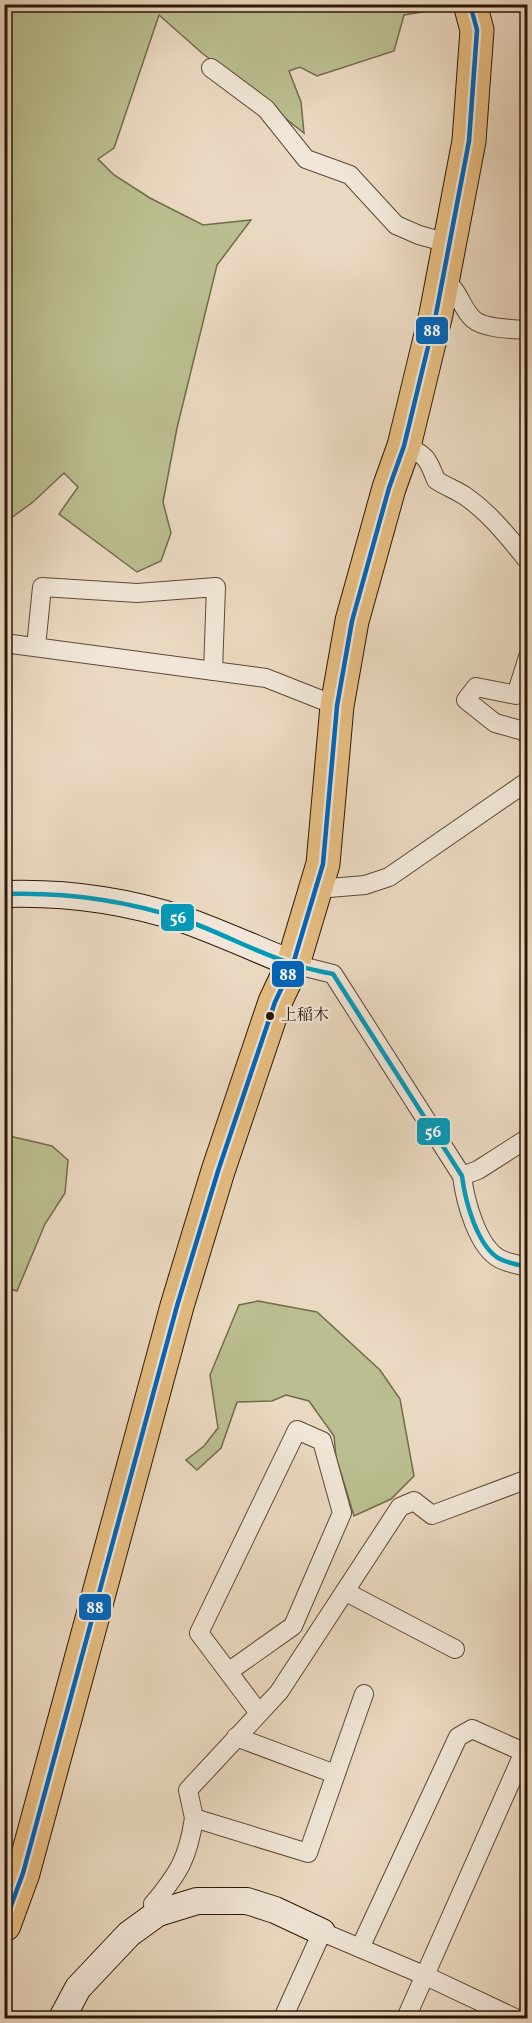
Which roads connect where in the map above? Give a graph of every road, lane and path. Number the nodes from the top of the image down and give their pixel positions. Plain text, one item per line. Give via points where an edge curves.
1 (470, 4) edge
2 (211, 68) dead end
3 (448, 243) junction
4 (441, 279) junction
5 (528, 330) edge
6 (404, 446) junction
7 (528, 561) edge
8 (4, 642) edge
9 (36, 647) junction
10 (528, 657) edge
11 (213, 671) junction
12 (337, 706) junction
13 (528, 736) edge
14 (528, 781) edge
15 (317, 889) junction
16 (4, 894) edge
17 (293, 964) junction
18 (528, 1138) edge
19 (462, 1176) junction
20 (528, 1267) edge
21 (528, 1479) edge
22 (346, 1592) junction
23 (455, 1649) dead end
24 (228, 1672) junction
25 (363, 1694) dead end
26 (259, 1713) junction
27 (236, 1737) junction
28 (526, 1753) edge
29 (335, 1774) junction
30 (194, 1818) junction
31 (158, 1913) junction
32 (4, 1925) edge
33 (322, 1932) junction
34 (360, 1948) junction
35 (426, 1976) junction
36 (62, 2019) edge
37 (283, 2019) edge
38 (406, 2019) edge
39 (515, 2019) edge

1 - 3 highway via 477,30 469,141
2 - 3 street via 266,109 306,159 350,176 396,225
3 - 4 highway
4 - 5 street via 450,283 473,320 496,328
4 - 6 highway
6 - 7 street via 429,460 436,480 465,496 486,514
6 - 12 highway via 352,621
8 - 9 street
9 - 11 street
9 - 11 street via 42,587 137,593 216,586
10 - 13 street via 516,695 476,687 466,700 495,723 524,731
11 - 12 street via 266,678
12 - 15 highway via 323,864
14 - 15 street via 389,877 365,885
15 - 17 highway
16 - 17 street via 94,897 140,908 182,919
17 - 19 street via 333,974
17 - 32 highway via 275,1002 187,1273 23,1873
18 - 19 street
19 - 20 street via 481,1240 499,1259
21 - 22 street via 432,1515 414,1501 400,1507
22 - 23 street
22 - 26 street via 279,1692
24 - 24 street via 293,1626 342,1513 322,1442 297,1430 199,1633
24 - 26 street
25 - 29 street
26 - 27 street
27 - 29 street
27 - 30 street via 188,1790
28 - 34 street via 472,1729 458,1737
28 - 35 street
29 - 30 street via 308,1853
30 - 31 street via 186,1857 153,1904
31 - 33 street via 197,1901 247,1902
31 - 36 street via 129,1934 78,1988
33 - 34 street
33 - 37 street
34 - 35 street
35 - 38 street
35 - 39 street

